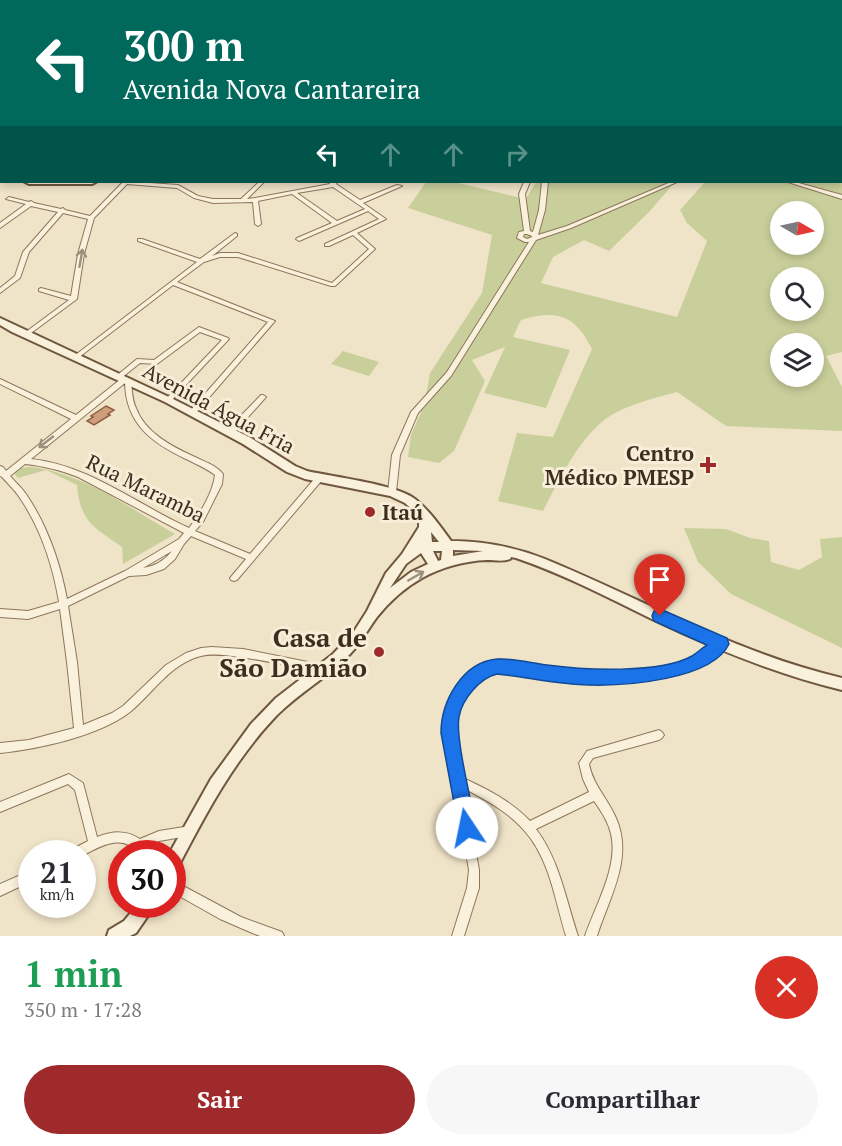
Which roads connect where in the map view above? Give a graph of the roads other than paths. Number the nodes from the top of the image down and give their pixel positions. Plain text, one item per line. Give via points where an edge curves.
1 (124, 183) edge
2 (134, 183) edge
3 (260, 183) edge
4 (332, 183) edge
5 (527, 183) edge
6 (545, 183) edge
7 (672, 183) edge
8 (794, 183) edge
9 (399, 186) dead end
10 (292, 192) junction
11 (842, 197) edge
12 (9, 199) dead end
13 (255, 200) junction
14 (242, 201) junction
15 (360, 202) junction
16 (31, 203) junction
17 (369, 209) junction
18 (63, 210) junction
19 (91, 218) junction
20 (336, 223) junction
21 (258, 224) dead end
22 (0, 226) edge
23 (354, 233) junction
24 (235, 235) dead end
25 (534, 238) junction
26 (299, 239) dead end
27 (140, 240) dead end
28 (327, 245) dead end
29 (201, 261) junction
30 (173, 283) junction
31 (41, 290) dead end
32 (0, 291) edge
33 (74, 299) junction
34 (0, 321) edge
35 (26, 335) junction
36 (76, 357) junction
37 (123, 379) junction
38 (0, 381) edge
39 (263, 397) dead end
40 (168, 400) junction
41 (192, 413) junction
42 (76, 418) junction
43 (230, 432) junction
44 (22, 461) junction
45 (2, 473) edge
46 (319, 479) junction
47 (392, 492) junction
48 (424, 514) junction
49 (425, 527) junction
50 (191, 531) junction
51 (447, 547) junction
52 (426, 548) junction
53 (522, 557) junction
54 (252, 558) junction
55 (406, 558) junction
56 (440, 564) junction
57 (234, 578) dead end
58 (63, 605) junction
59 (373, 612) junction
60 (0, 613) edge
61 (721, 644) junction
62 (325, 670) junction
63 (842, 684) edge
64 (79, 730) junction
65 (658, 735) dead end
66 (0, 748) edge
67 (458, 781) junction
68 (597, 794) junction
69 (0, 807) edge
70 (528, 827) junction
71 (190, 831) junction
72 (93, 840) edge
73 (133, 840) edge
74 (148, 840) edge
75 (185, 840) edge
76 (96, 843) edge
77 (18, 882) edge
78 (0, 890) edge
79 (186, 894) edge
80 (137, 918) edge
81 (115, 936) edge
82 (278, 936) edge
83 (458, 936) edge
84 (572, 936) edge
85 (591, 936) edge

1 - 19 street
2 - 14 street via 182,188 206,200
3 - 14 street
4 - 10 street
4 - 15 street
5 - 25 street via 522,194 527,232 521,233 520,238
6 - 25 street
7 - 25 street
8 - 11 street
9 - 15 street
10 - 13 street
10 - 20 street
12 - 16 street
13 - 14 street
13 - 21 street
15 - 17 street
16 - 18 street
16 - 22 street
17 - 20 street
17 - 23 street via 383,219
18 - 19 street
18 - 32 street via 26,252 18,277
33 -> 19 street
20 - 26 street
23 - 28 street
23 - 29 street via 372,249 337,284 238,255
24 - 29 street
25 - 47 street via 449,374 415,412 396,455
27 - 29 street
29 - 30 street
30 - 36 street
30 - 41 street via 272,321
31 - 33 street
33 - 35 street
34 - 35 main road, Avenida Água Fria
35 - 36 main road, Avenida Água Fria
36 - 37 main road, Avenida Água Fria
37 - 40 main road, Avenida Água Fria
37 - 40 street via 139,361 154,362 197,330 225,338
37 - 42 street
37 - 50 street via 132,413 147,432 164,446 219,474 218,484
38 - 42 street
39 - 43 street
40 - 41 main road, Avenida Água Fria
41 - 43 main road, Avenida Água Fria
42 -> 44 street
43 - 46 main road, Avenida Água Fria via 291,469
44 - 45 street
44 - 50 street, Rua Maramba via 66,469
45 - 58 street via 32,508 44,532
46 - 47 main road, Avenida Água Fria
46 - 54 street
47 - 48 main road, Avenida Água Fria via 409,500
48 - 49 main road
48 - 51 main road, Avenida Água Fria
49 - 52 main road
49 - 55 main road
50 - 54 street, Rua Maramba
50 - 58 street via 182,541 128,573
51 - 52 main road
51 - 53 main road via 491,548
51 - 56 main road
52 - 55 main road
52 - 56 main road
53 - 56 main road via 502,555
53 - 61 main road
54 - 57 street
55 - 59 main road via 392,574
59 -> 56 main road via 403,584
58 - 60 street via 28,615
58 - 64 street
59 - 62 main road
61 - 63 main road via 792,672
61 - 67 street via 699,661 681,668 615,677 588,678 513,666 483,670 471,680 450,717
62 - 64 street via 221,651 203,652 185,657 166,671 124,711
62 - 71 main road via 273,710 252,733 223,771
64 - 66 street
65 - 68 street via 587,757 585,771
67 - 70 street via 495,799
67 - 83 street via 474,870 473,888
68 - 70 street
68 - 85 street via 612,820 619,846
69 - 72 street via 69,779 79,787
70 - 84 street via 547,859
71 - 74 street
71 - 75 main road
73 - 76 street via 108,839
77 - 78 street
79 - 82 street via 228,919
80 - 81 main road

